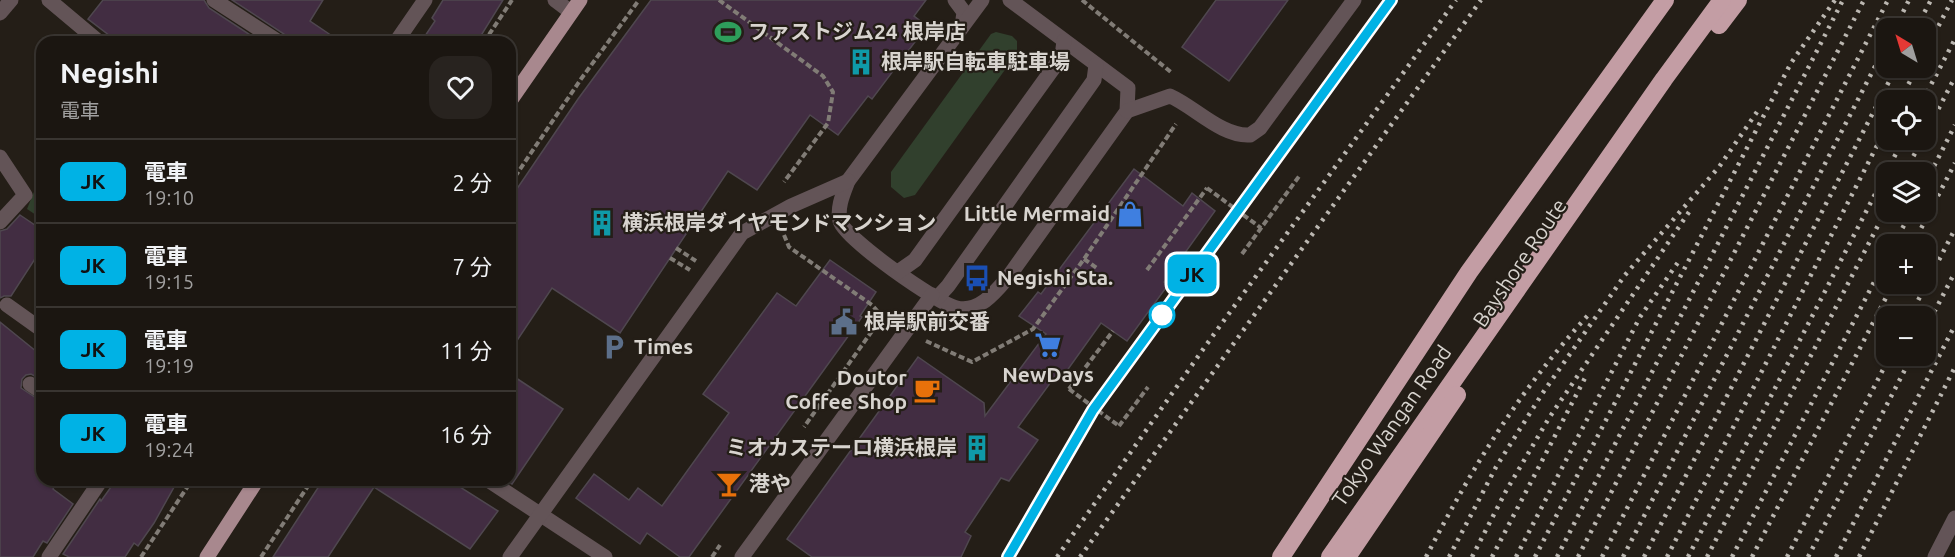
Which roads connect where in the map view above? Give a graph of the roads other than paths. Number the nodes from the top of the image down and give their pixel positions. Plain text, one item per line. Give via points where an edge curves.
1 (11, 0) edge
2 (49, 0) edge
3 (214, 0) edge
4 (425, 0) edge
5 (555, 0) edge
6 (955, 0) edge
7 (982, 0) edge
8 (1010, 0) edge
9 (1354, 0) edge
10 (1665, 0) edge
11 (1676, 0) edge
12 (1722, 0) edge
13 (1737, 0) edge
14 (576, 6) edge
15 (0, 13) edge
16 (962, 27) junction
17 (396, 35) edge
18 (92, 36) edge
19 (270, 36) edge
20 (1064, 41) junction
21 (1096, 65) junction
22 (516, 92) edge
23 (1127, 111) junction
24 (0, 157) edge
25 (848, 181) junction
26 (0, 222) edge
27 (898, 272) junction
28 (934, 296) junction
29 (7, 305) dead end
30 (36, 326) edge
31 (97, 486) edge
32 (253, 486) edge
33 (497, 486) edge
34 (540, 515) junction
35 (1955, 518) edge
36 (49, 557) edge
37 (207, 557) edge
38 (510, 557) edge
39 (605, 557) edge
40 (742, 557) edge
41 (1281, 557) edge
42 (1293, 557) edge
43 (1330, 557) edge
44 (1347, 557) edge
45 (1935, 557) edge

1 - 15 street
2 - 18 street
3 - 19 street
4 - 17 street
5 - 14 street
6 - 16 street via 964,12
7 - 16 street
8 - 20 street
9 - 23 street via 1260,128 1250,135 1233,133 1170,96
10 - 41 highway, Bayshore Route via 1469,272
11 - 42 highway, Tokyo Wangan Road via 1426,353
12 - 43 highway, Tokyo Wangan Road
13 - 44 highway, Bayshore Route via 1610,173
14 - 22 main road
16 - 25 street
20 - 21 street
20 - 27 street via 1062,56 1023,112 915,260
21 - 23 street via 1128,88
21 - 28 street via 1094,80 948,286
23 - 28 street via 991,297 976,306 958,309
24 - 26 street via 25,195
25 - 27 street via 840,200 840,221 847,234
25 - 34 street via 742,233
27 - 28 street
28 - 40 street
29 - 30 street
31 - 36 street
32 - 37 main road
33 - 34 street
34 - 38 street
34 - 39 street
35 - 45 street

